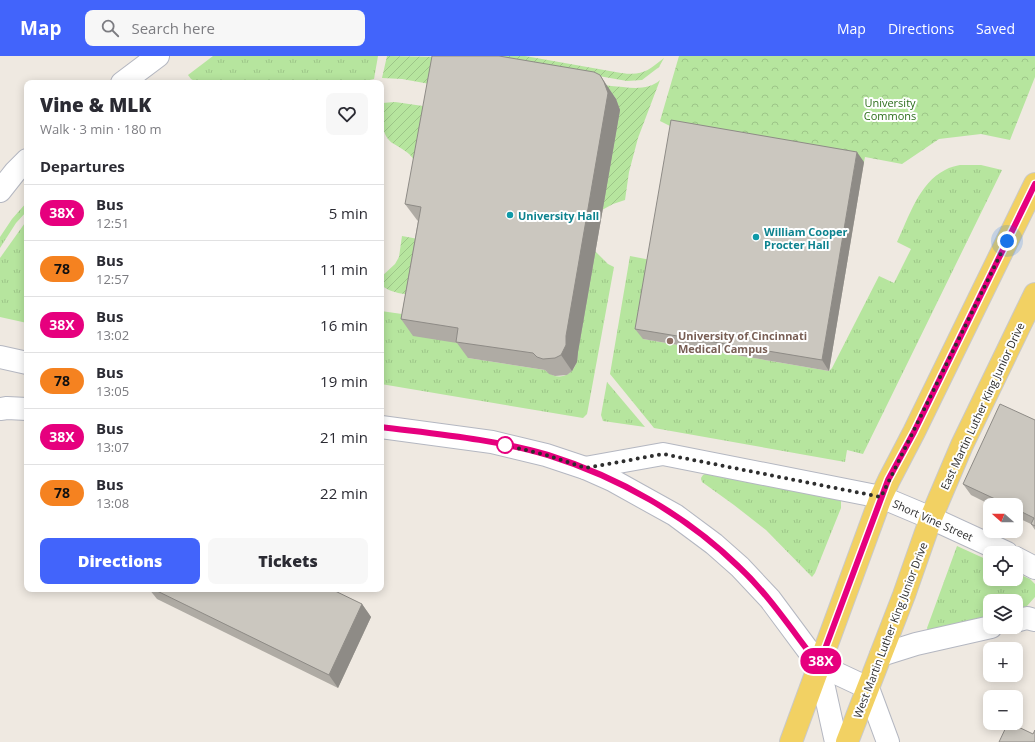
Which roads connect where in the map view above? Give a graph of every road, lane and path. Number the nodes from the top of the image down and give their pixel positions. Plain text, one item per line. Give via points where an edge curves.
1 (158, 56) edge
2 (126, 80) edge
3 (24, 163) edge
4 (1035, 184) edge
5 (0, 191) edge
6 (1035, 294) edge
7 (0, 358) edge
8 (24, 362) edge
9 (0, 408) edge
10 (24, 410) edge
11 (384, 427) edge
12 (586, 468) junction
13 (881, 497) junction
14 (931, 518) junction
15 (991, 546) edge
16 (1023, 562) edge
17 (1035, 568) edge
18 (1023, 619) edge
19 (1035, 620) edge
20 (983, 629) edge
21 (882, 655) junction
22 (819, 665) junction
23 (868, 688) junction
24 (791, 742) edge
25 (836, 742) edge
26 (848, 742) edge
27 (888, 742) edge

1 - 2 main road
3 - 5 main road
4 - 13 main road
6 - 14 main road, East Martin Luther King Junior Drive via 962,445
7 - 8 main road
9 - 10 main road
11 - 12 main road via 492,442
12 - 13 main road, Short Vine Street via 663,454
12 - 22 main road via 675,515 714,544 770,599
13 - 14 main road, Short Vine Street
13 - 22 main road
14 - 15 main road, Short Vine Street
14 - 21 main road, West Martin Luther King Junior Drive
16 - 17 main road
18 - 19 main road
20 - 21 main road via 916,644
21 - 23 main road, West Martin Luther King Junior Drive
22 - 23 main road
22 - 24 main road
22 - 25 main road
23 - 26 main road, West Martin Luther King Junior Drive
23 - 27 main road

